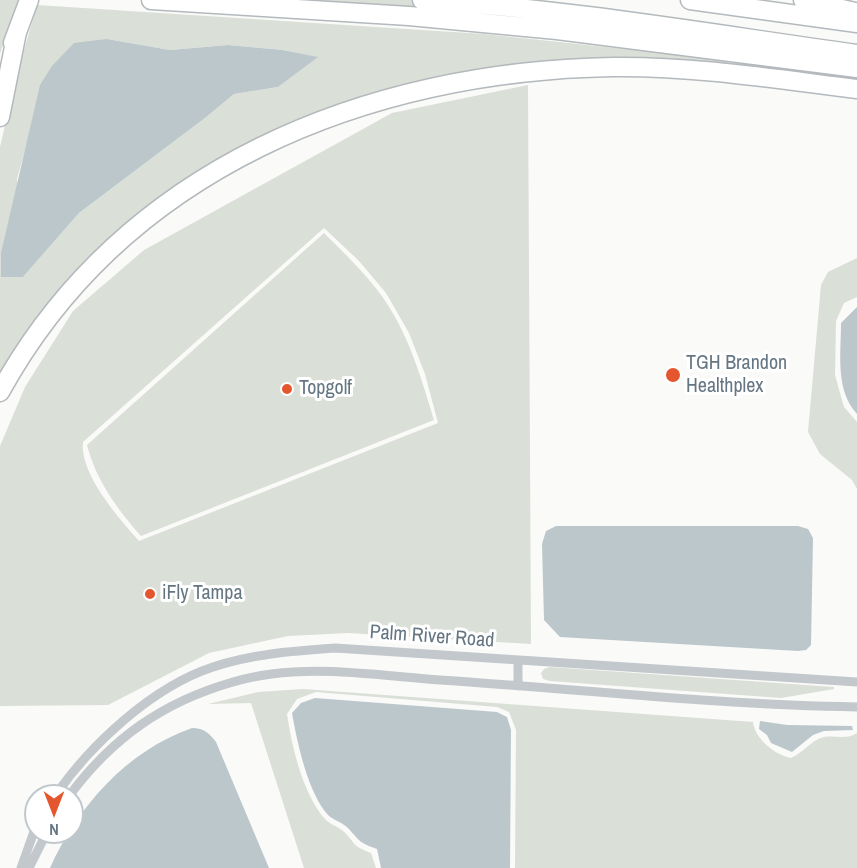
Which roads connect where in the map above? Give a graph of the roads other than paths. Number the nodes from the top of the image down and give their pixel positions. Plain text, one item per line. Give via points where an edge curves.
1 (28, 0) edge
2 (151, 0) edge
3 (422, 0) edge
4 (550, 0) edge
5 (690, 0) edge
6 (803, 0) edge
7 (857, 12) edge
8 (857, 23) edge
9 (17, 32) junction
10 (857, 45) edge
11 (857, 54) edge
12 (857, 68) edge
13 (0, 76) edge
14 (857, 89) edge
15 (0, 117) edge
16 (0, 392) edge
17 (518, 660) junction
18 (857, 682) edge
19 (518, 686) junction
20 (857, 706) edge
21 (64, 784) edge
22 (78, 784) edge
23 (30, 844) edge
24 (41, 844) edge
25 (21, 868) edge
26 (29, 868) edge

1 - 9 highway
2 - 12 highway via 409,16
3 - 11 highway via 591,16
4 - 10 highway
5 - 8 highway
6 - 7 highway
9 - 13 highway
9 - 15 highway
14 - 16 highway via 683,69 561,70 442,86 310,124 246,152 144,219 69,291
17 - 18 street, Palm River Road
17 - 19 street
17 - 21 street, Palm River Road via 335,648 269,653 211,668 157,696 100,739
19 - 20 street via 788,706
19 - 22 street via 285,672 234,681 178,701 122,736
23 - 25 street
24 - 26 street

